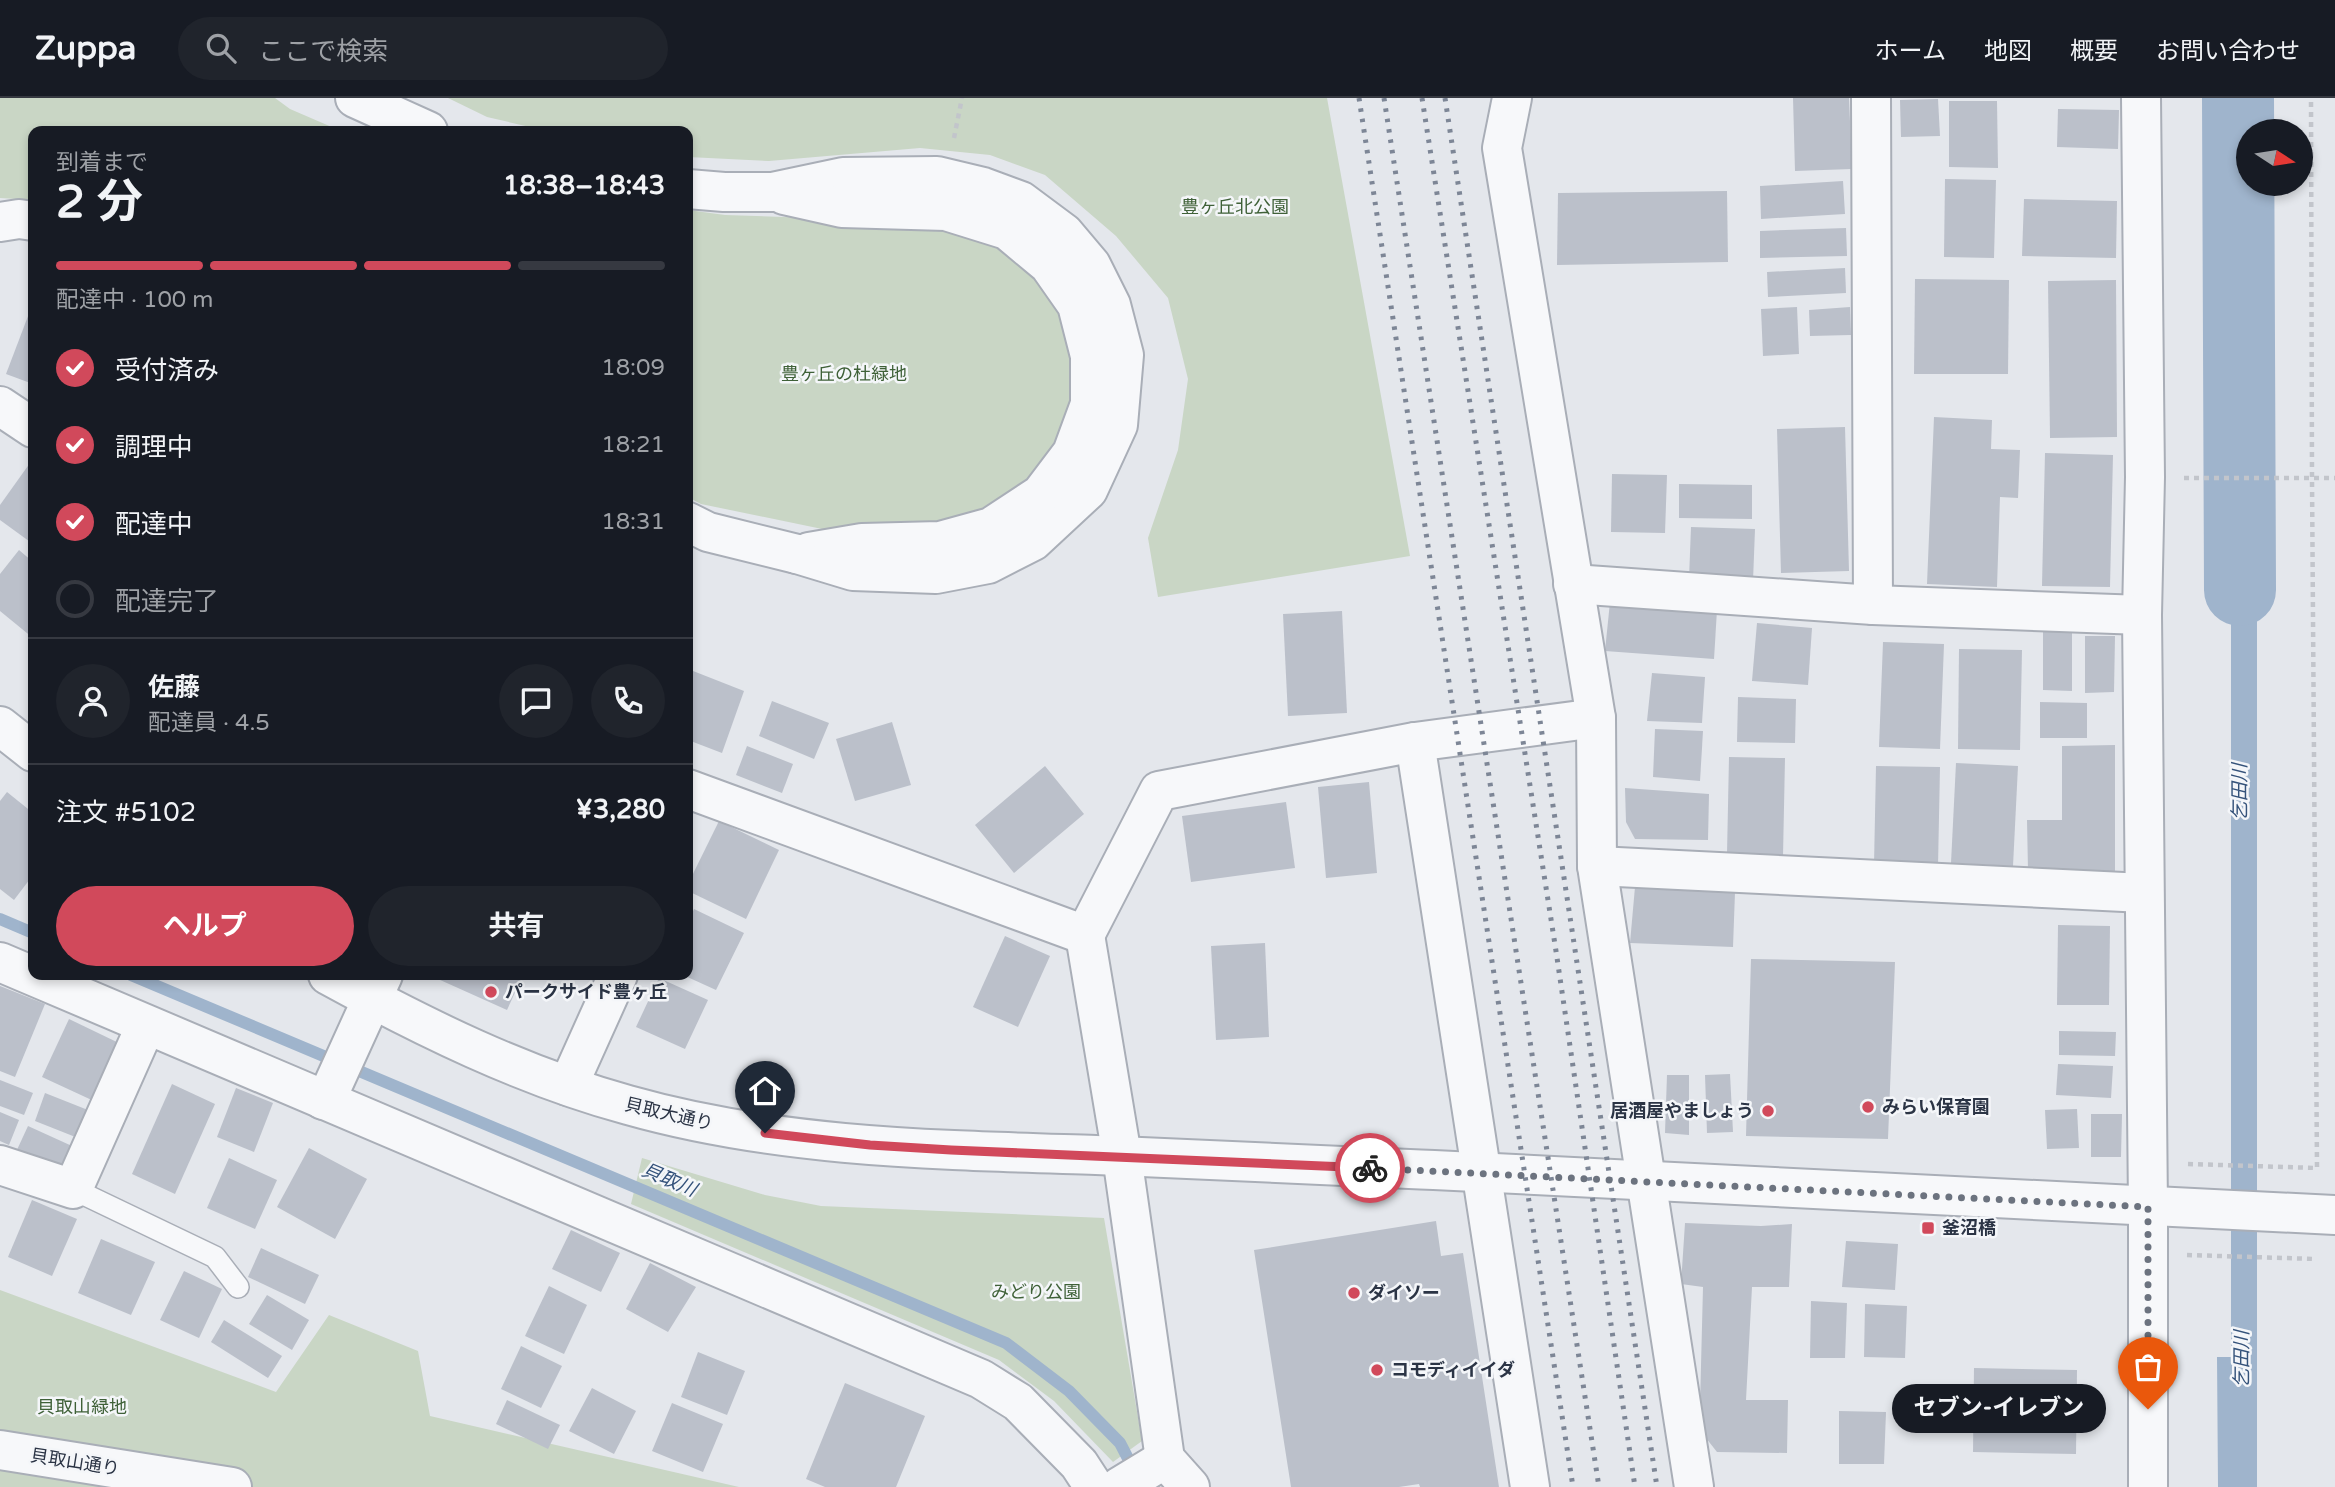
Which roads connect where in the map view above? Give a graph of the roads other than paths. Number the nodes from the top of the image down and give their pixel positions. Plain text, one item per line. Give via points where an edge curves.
1 (355, 98) edge
2 (1512, 98) edge
3 (1871, 98) edge
4 (2141, 98) edge
5 (417, 126) edge
6 (693, 189) edge
7 (28, 220) edge
8 (0, 222) edge
9 (0, 406) edge
10 (28, 425) edge
11 (693, 524) edge
12 (1573, 584) junction
13 (1872, 605) junction
14 (2142, 615) junction
15 (1596, 718) junction
16 (0, 726) edge
17 (1415, 742) junction
18 (28, 748) edge
19 (693, 801) edge
20 (1597, 866) junction
21 (2144, 893) junction
22 (1085, 935) junction
23 (0, 962) edge
24 (28, 974) edge
25 (42, 980) edge
26 (348, 980) edge
27 (616, 980) edge
28 (377, 987) edge
29 (146, 1025) junction
30 (568, 1086) junction
31 (327, 1094) junction
32 (1122, 1156) junction
33 (0, 1165) edge
34 (1481, 1173) junction
35 (1645, 1180) junction
36 (73, 1189) junction
37 (2159, 1207) junction
38 (2325, 1215) edge
39 (238, 1287) dead end
40 (0, 1450) edge
41 (1161, 1462) junction
42 (232, 1487) edge
43 (1094, 1487) edge
44 (1119, 1487) edge
45 (1190, 1487) edge
46 (1530, 1487) edge
47 (1694, 1487) edge
48 (2148, 1487) edge

1 - 5 street
2 - 12 street via 1502,148
3 - 13 street
4 - 14 street
6 - 11 street via 772,192 842,208 946,211 1007,230 1049,265 1077,305 1090,356 1090,404 1072,453 1041,494 991,527 940,541 862,544 797,554
7 - 8 street
9 - 10 street
12 - 13 street
12 - 15 street
13 - 14 street
14 - 21 street
15 - 17 street
15 - 20 street
16 - 18 street
17 - 22 street via 1159,791
17 - 34 street
19 - 22 street
20 - 21 street
20 - 35 street
21 - 37 street
22 - 32 street
23 - 24 street
25 - 29 street
26 - 28 street, 貝取大通り
27 - 30 street
28 - 30 street, 貝取大通り via 467,1046
28 - 31 street
29 - 31 street
29 - 36 street
30 - 32 street, 貝取大通り via 689,1121 792,1137 951,1150
31 - 43 street via 981,1379 1018,1402 1079,1464
32 - 34 street, 貝取大通り
32 - 41 street
33 - 36 street
34 - 35 street, 貝取大通り
34 - 46 street
35 - 37 street, 貝取大通り
35 - 47 street
36 - 39 lane via 215,1257
37 - 38 street
37 - 48 street
40 - 42 street, 貝取山通り
41 - 44 street
41 - 45 street

